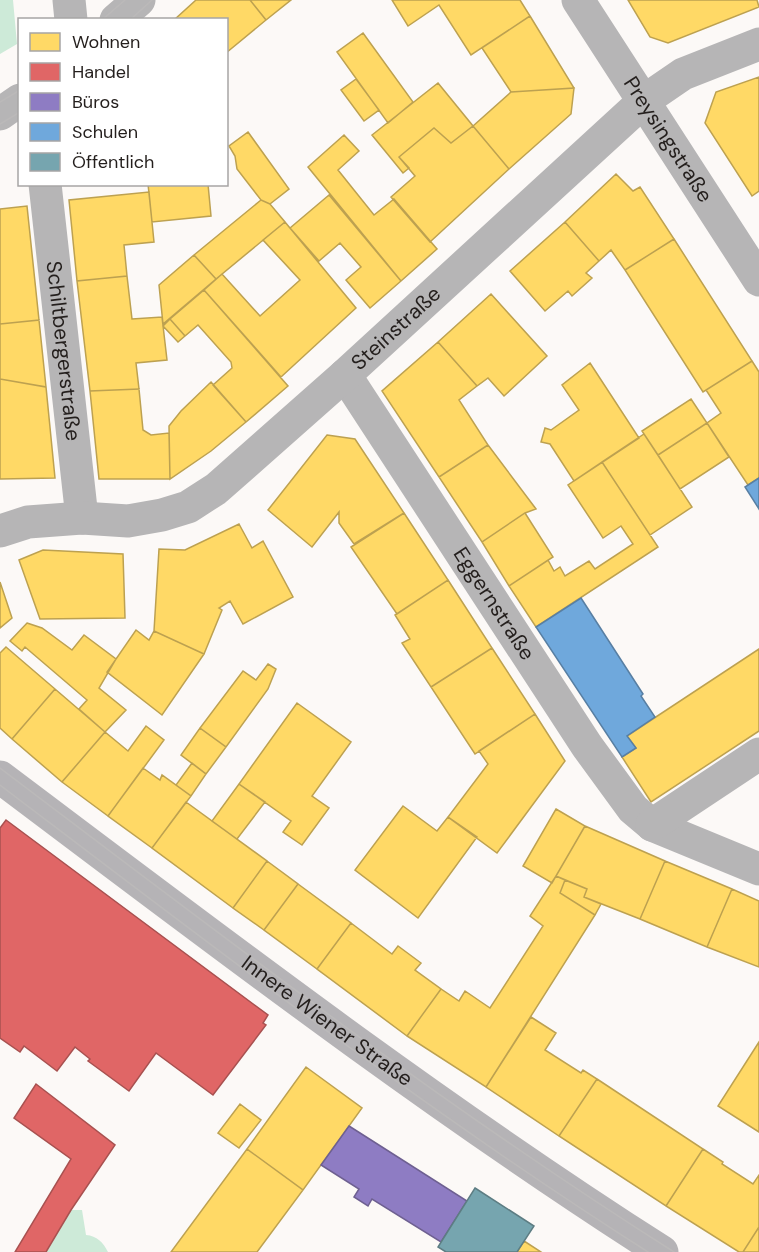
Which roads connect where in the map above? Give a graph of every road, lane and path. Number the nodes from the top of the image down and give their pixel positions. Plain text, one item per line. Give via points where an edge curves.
1 (69, 0) edge
2 (139, 0) edge
3 (578, 0) edge
4 (72, 18) edge
5 (118, 18) edge
6 (759, 44) edge
7 (645, 100) junction
8 (18, 101) edge
9 (0, 114) edge
10 (45, 186) edge
11 (759, 280) edge
12 (345, 375) junction
13 (82, 518) junction
14 (0, 531) edge
15 (759, 754) edge
16 (0, 777) edge
17 (652, 825) junction
18 (759, 869) edge
19 (662, 1252) edge

1 - 4 street
2 - 5 street
3 - 7 street, Preysingstraße
6 - 7 street, Steinstraße via 683,74
7 - 11 street, Preysingstraße
7 - 12 street, Steinstraße
8 - 9 street
10 - 13 street, Schiltbergerstraße
12 - 13 street, Steinstraße via 216,489 188,507 128,521
12 - 17 street, Eggernstraße via 587,746 633,809
13 - 14 street, Steinstraße via 28,522
15 - 17 street
16 - 19 main road, Innere Wiener Straße via 437,1102
17 - 18 street

